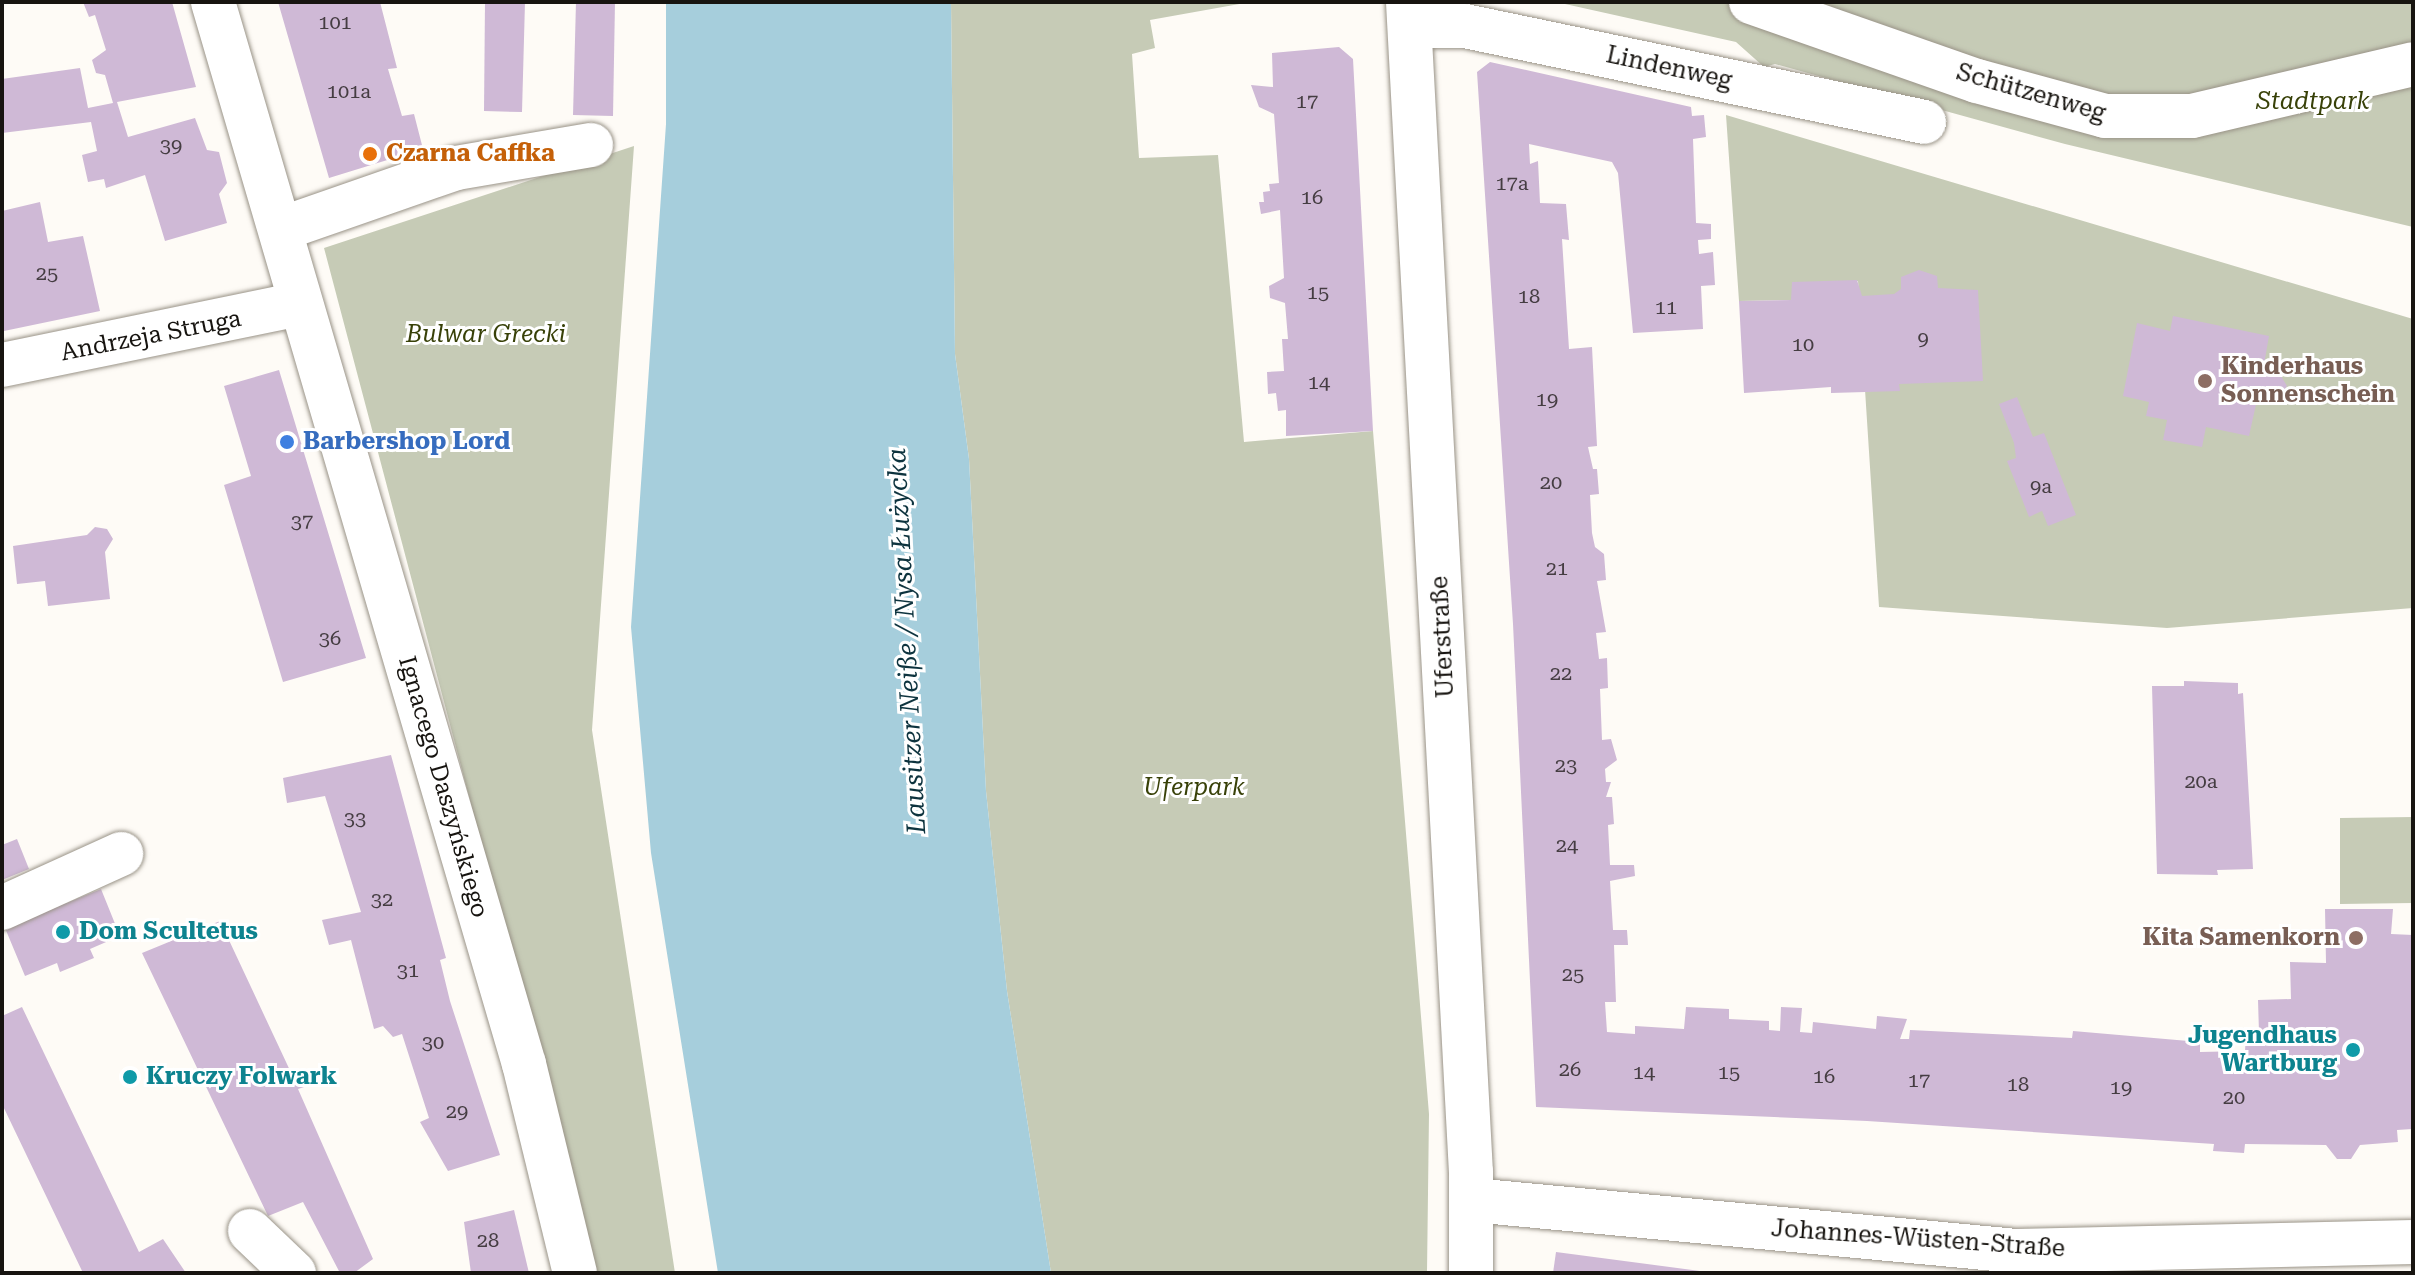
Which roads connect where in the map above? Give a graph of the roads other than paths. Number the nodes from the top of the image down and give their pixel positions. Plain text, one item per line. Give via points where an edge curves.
1 (213, 2) edge
2 (1751, 2) edge
3 (1410, 14) edge
4 (2413, 64) edge
5 (1924, 122) dead end
6 (591, 145) dead end
7 (281, 229) junction
8 (299, 304) junction
9 (2, 365) edge
10 (121, 854) dead end
11 (2, 908) edge
12 (1472, 1200) junction
13 (250, 1231) dead end
14 (2413, 1242) edge
15 (294, 1273) edge
16 (575, 1273) edge
17 (1471, 1273) edge

1 - 7 street, Ignacego Daszyńskiego
2 - 4 street, Schützenweg via 1991,85 2105,116 2192,116
3 - 5 street, Lindenweg
3 - 12 street, Uferstraße
6 - 7 street via 456,168
7 - 8 street, Ignacego Daszyńskiego
8 - 9 street, Andrzeja Struga
8 - 16 street, Ignacego Daszyńskiego via 524,1064
10 - 11 street
12 - 14 street, Johannes-Wüsten-Straße via 2017,1251
12 - 17 street, Uferstraße
13 - 15 street

